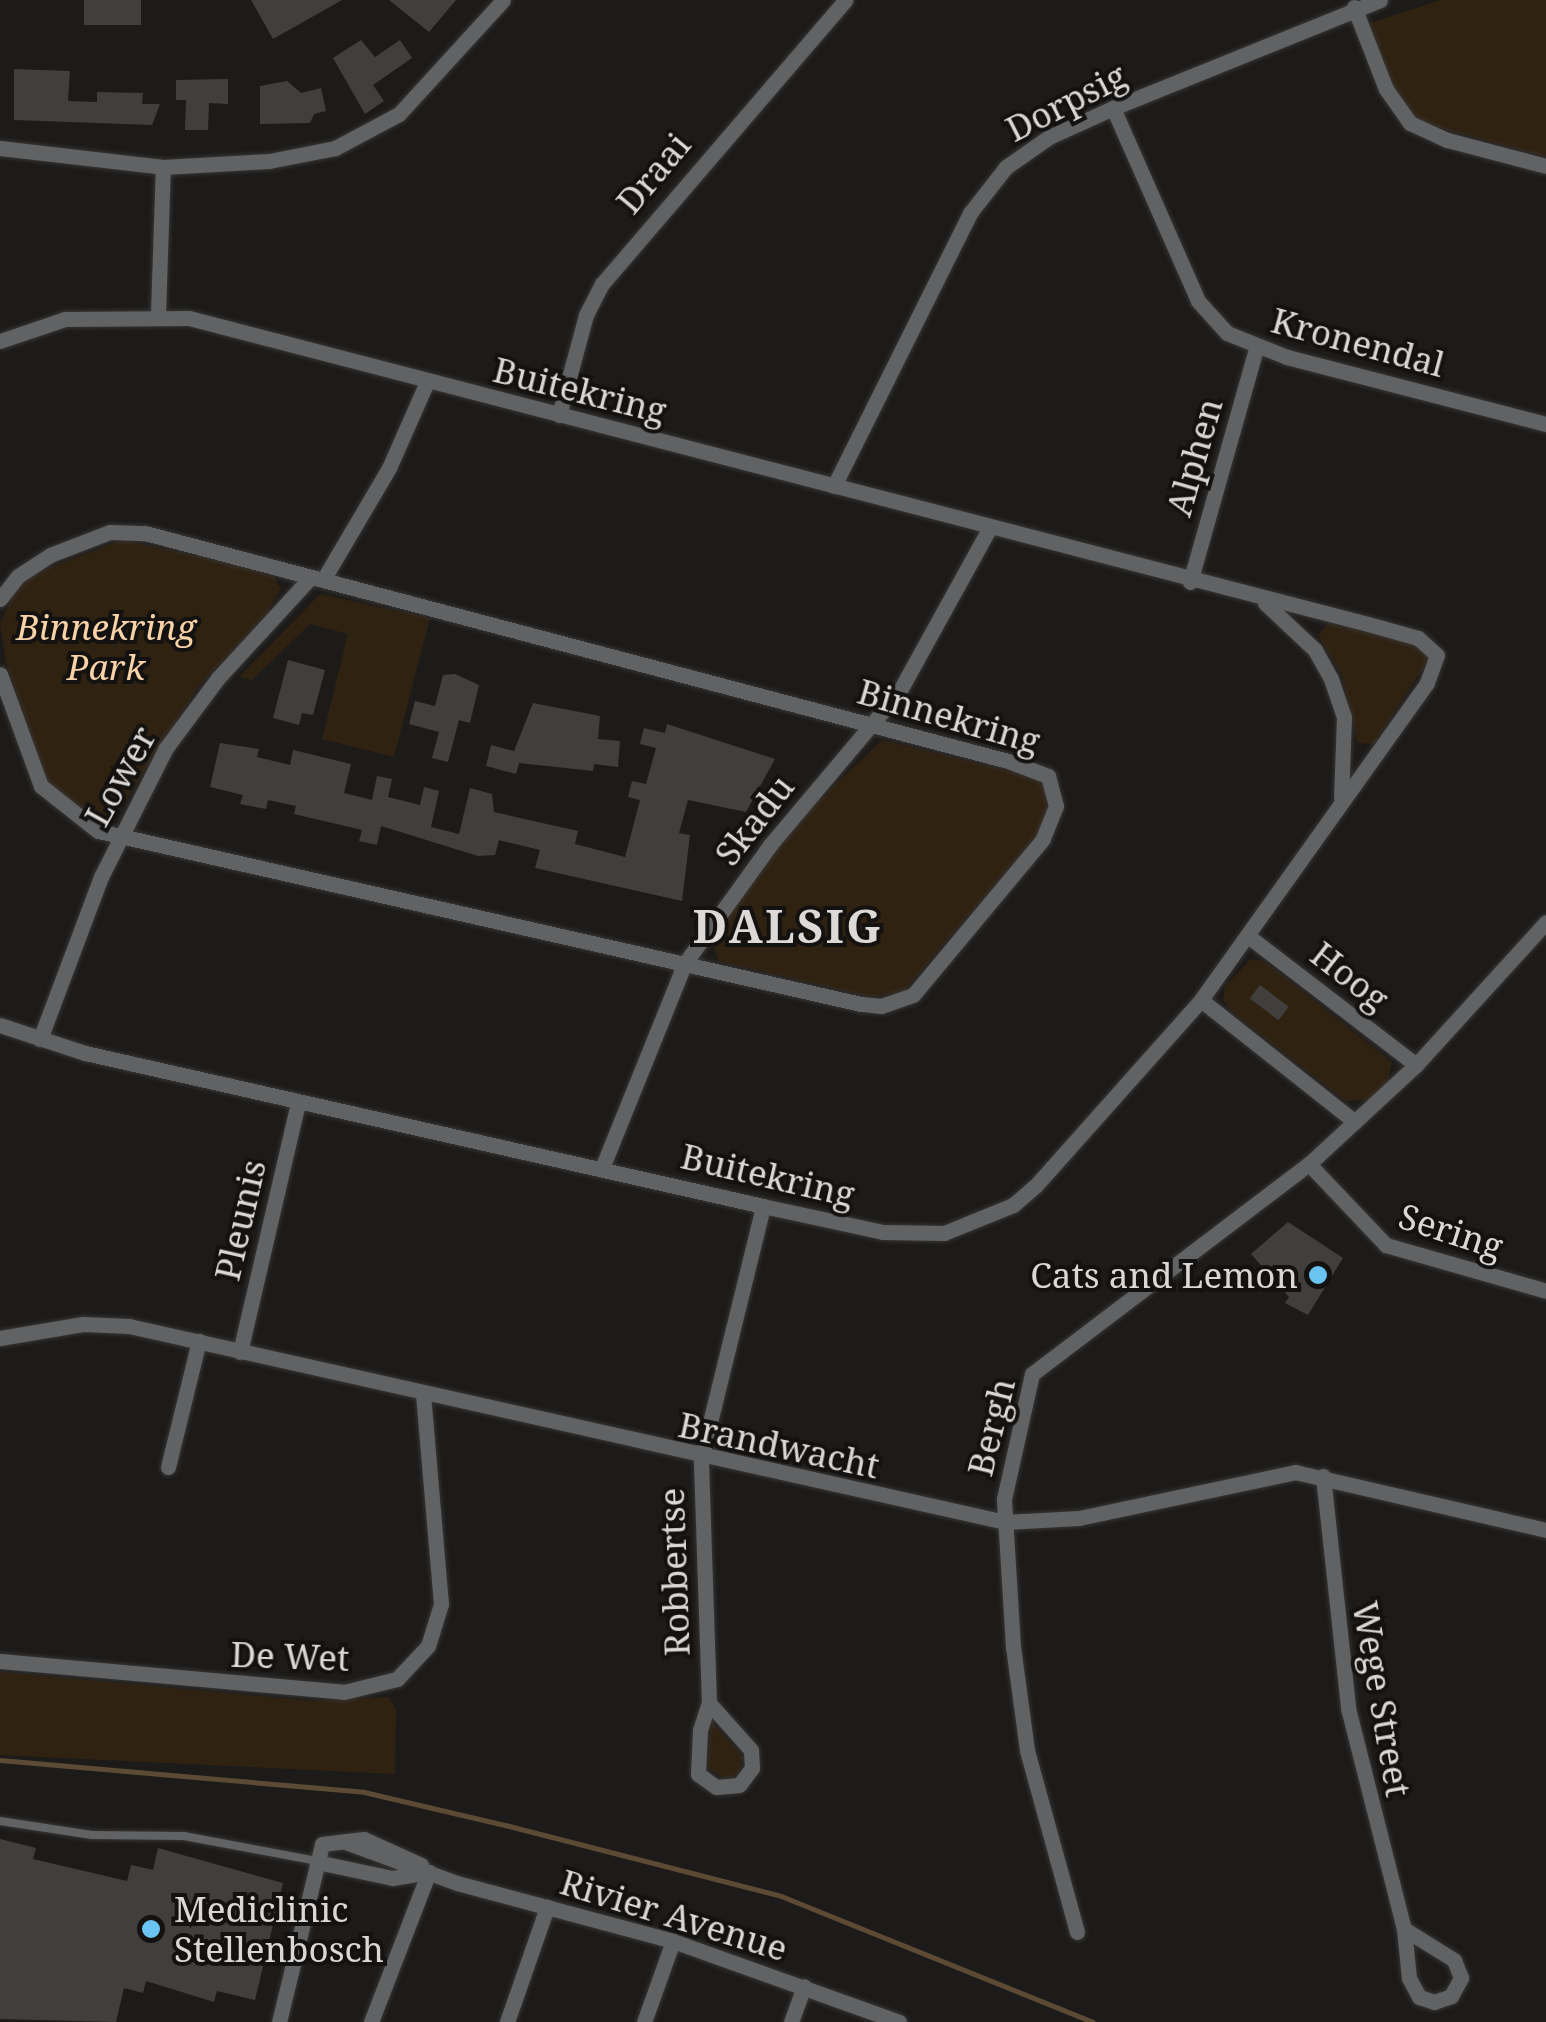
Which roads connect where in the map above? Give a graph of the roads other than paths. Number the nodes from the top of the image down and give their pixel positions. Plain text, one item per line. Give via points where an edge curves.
1 (503, 0) edge
2 (845, 0) edge
3 (1380, 0) edge
4 (1354, 8) junction
5 (1113, 108) junction
6 (0, 148) edge
7 (1546, 166) edge
8 (163, 167) junction
9 (158, 314) junction
10 (0, 341) edge
11 (1256, 348) junction
12 (428, 382) junction
13 (559, 415) junction
14 (1546, 424) edge
15 (834, 486) junction
16 (989, 529) junction
17 (317, 579) junction
18 (1190, 582) junction
19 (0, 599) edge
20 (1260, 599) junction
21 (0, 674) edge
22 (874, 724) junction
23 (1340, 800) junction
24 (119, 836) junction
25 (1546, 922) edge
26 (1248, 936) junction
27 (685, 962) junction
28 (1201, 1000) junction
29 (0, 1025) edge
30 (40, 1039) junction
31 (1416, 1065) junction
32 (298, 1102) junction
33 (1355, 1122) junction
34 (1309, 1164) junction
35 (602, 1168) junction
36 (762, 1206) junction
37 (1546, 1291) edge
38 (0, 1338) edge
39 (198, 1341) junction
40 (240, 1352) junction
41 (423, 1395) junction
42 (701, 1460) junction
43 (168, 1467) dead end
44 (1324, 1476) junction
45 (1005, 1522) junction
46 (1546, 1530) edge
47 (0, 1662) edge
48 (709, 1703) junction
49 (0, 1821) edge
50 (317, 1862) junction
51 (429, 1872) junction
52 (547, 1907) junction
53 (1404, 1929) junction
54 (1077, 1932) dead end
55 (673, 1941) junction
56 (804, 1986) junction
57 (280, 2022) edge
58 (371, 2022) edge
59 (507, 2022) edge
60 (644, 2022) edge
61 (791, 2022) edge
62 (900, 2022) edge

1 - 8 street via 418,97 354,141 293,158
2 - 13 street, Draai via 602,284 586,315
3 - 4 street, Dorpsig
4 - 5 street, Dorpsig
4 - 7 street via 1386,89 1410,123
5 - 11 street, Kronendal via 1198,300 1227,333
5 - 15 street, Dorpsig via 1027,150 985,188
6 - 8 street
8 - 9 street
9 - 10 street, Buitekring via 65,319
9 - 12 street, Buitekring
11 - 14 street, Kronendal
11 - 18 street, Alphen
12 - 13 street, Buitekring
12 - 17 street, Lower via 389,468
13 - 15 street, Buitekring
15 - 16 street, Buitekring
16 - 18 street, Buitekring
16 - 22 street, Skadu via 920,660
17 - 19 street, Binnekring via 167,538 110,532 50,554 18,576
17 - 22 street, Binnekring
17 - 24 street, Lower via 192,711
18 - 20 street, Buitekring
20 - 23 street, Buitekring via 1315,650 1332,679 1344,717
20 - 23 street, Buitekring via 1418,638 1438,654 1427,683
21 - 24 street, Binnekring via 41,786 72,816
22 - 27 street, Skadu via 770,845
22 - 27 street, Binnekring via 1048,776 1055,792 1052,824 932,975 899,1002 861,1004
23 - 26 street, Buitekring
24 - 27 street, Binnekring
24 - 30 street, Lower
25 - 31 street, Bergh
26 - 28 street, Buitekring
26 - 31 street, Hoog
27 - 35 street, Skadu
28 - 33 street
28 - 36 street, Buitekring via 1036,1186 977,1224 910,1234
29 - 30 street, Buitekring
30 - 32 street, Buitekring
31 - 33 street, Bergh
32 - 35 street, Buitekring
32 - 40 street, Pleunis
33 - 34 street, Bergh
34 - 37 street, Sering via 1386,1245
34 - 45 street, Bergh via 1032,1374 1006,1479
35 - 36 street, Buitekring
36 - 42 street, Robbertse
38 - 39 street, Brandwacht via 82,1324
39 - 40 street, Brandwacht
39 - 43 street
40 - 41 street, Brandwacht
41 - 42 street, Brandwacht
41 - 47 street, De Wet via 441,1604 428,1646 397,1680 344,1692
42 - 45 street, Brandwacht
42 - 48 street, Robbertse
44 - 45 street, Brandwacht via 1267,1474 1080,1518
44 - 46 street, Brandwacht
44 - 53 street, Wege Street via 1348,1708
45 - 54 street, Bergh via 1028,1750
48 - 48 street, Robbertse via 698,1774 716,1787 739,1785 752,1768 751,1750
49 - 50 lane via 74,1834 184,1836
50 - 51 street, Rivier Avenue via 392,1878
50 - 51 street, Rivier Avenue via 326,1840 364,1839 395,1848
50 - 57 street
51 - 52 street, Rivier Avenue
51 - 58 street
52 - 55 street, Rivier Avenue
52 - 59 street
53 - 53 street, Wege Street via 1413,1990 1434,2002 1451,1996 1459,1988 1460,1968
55 - 56 street, Rivier Avenue
55 - 60 street
56 - 61 street
56 - 62 street, Rivier Avenue

